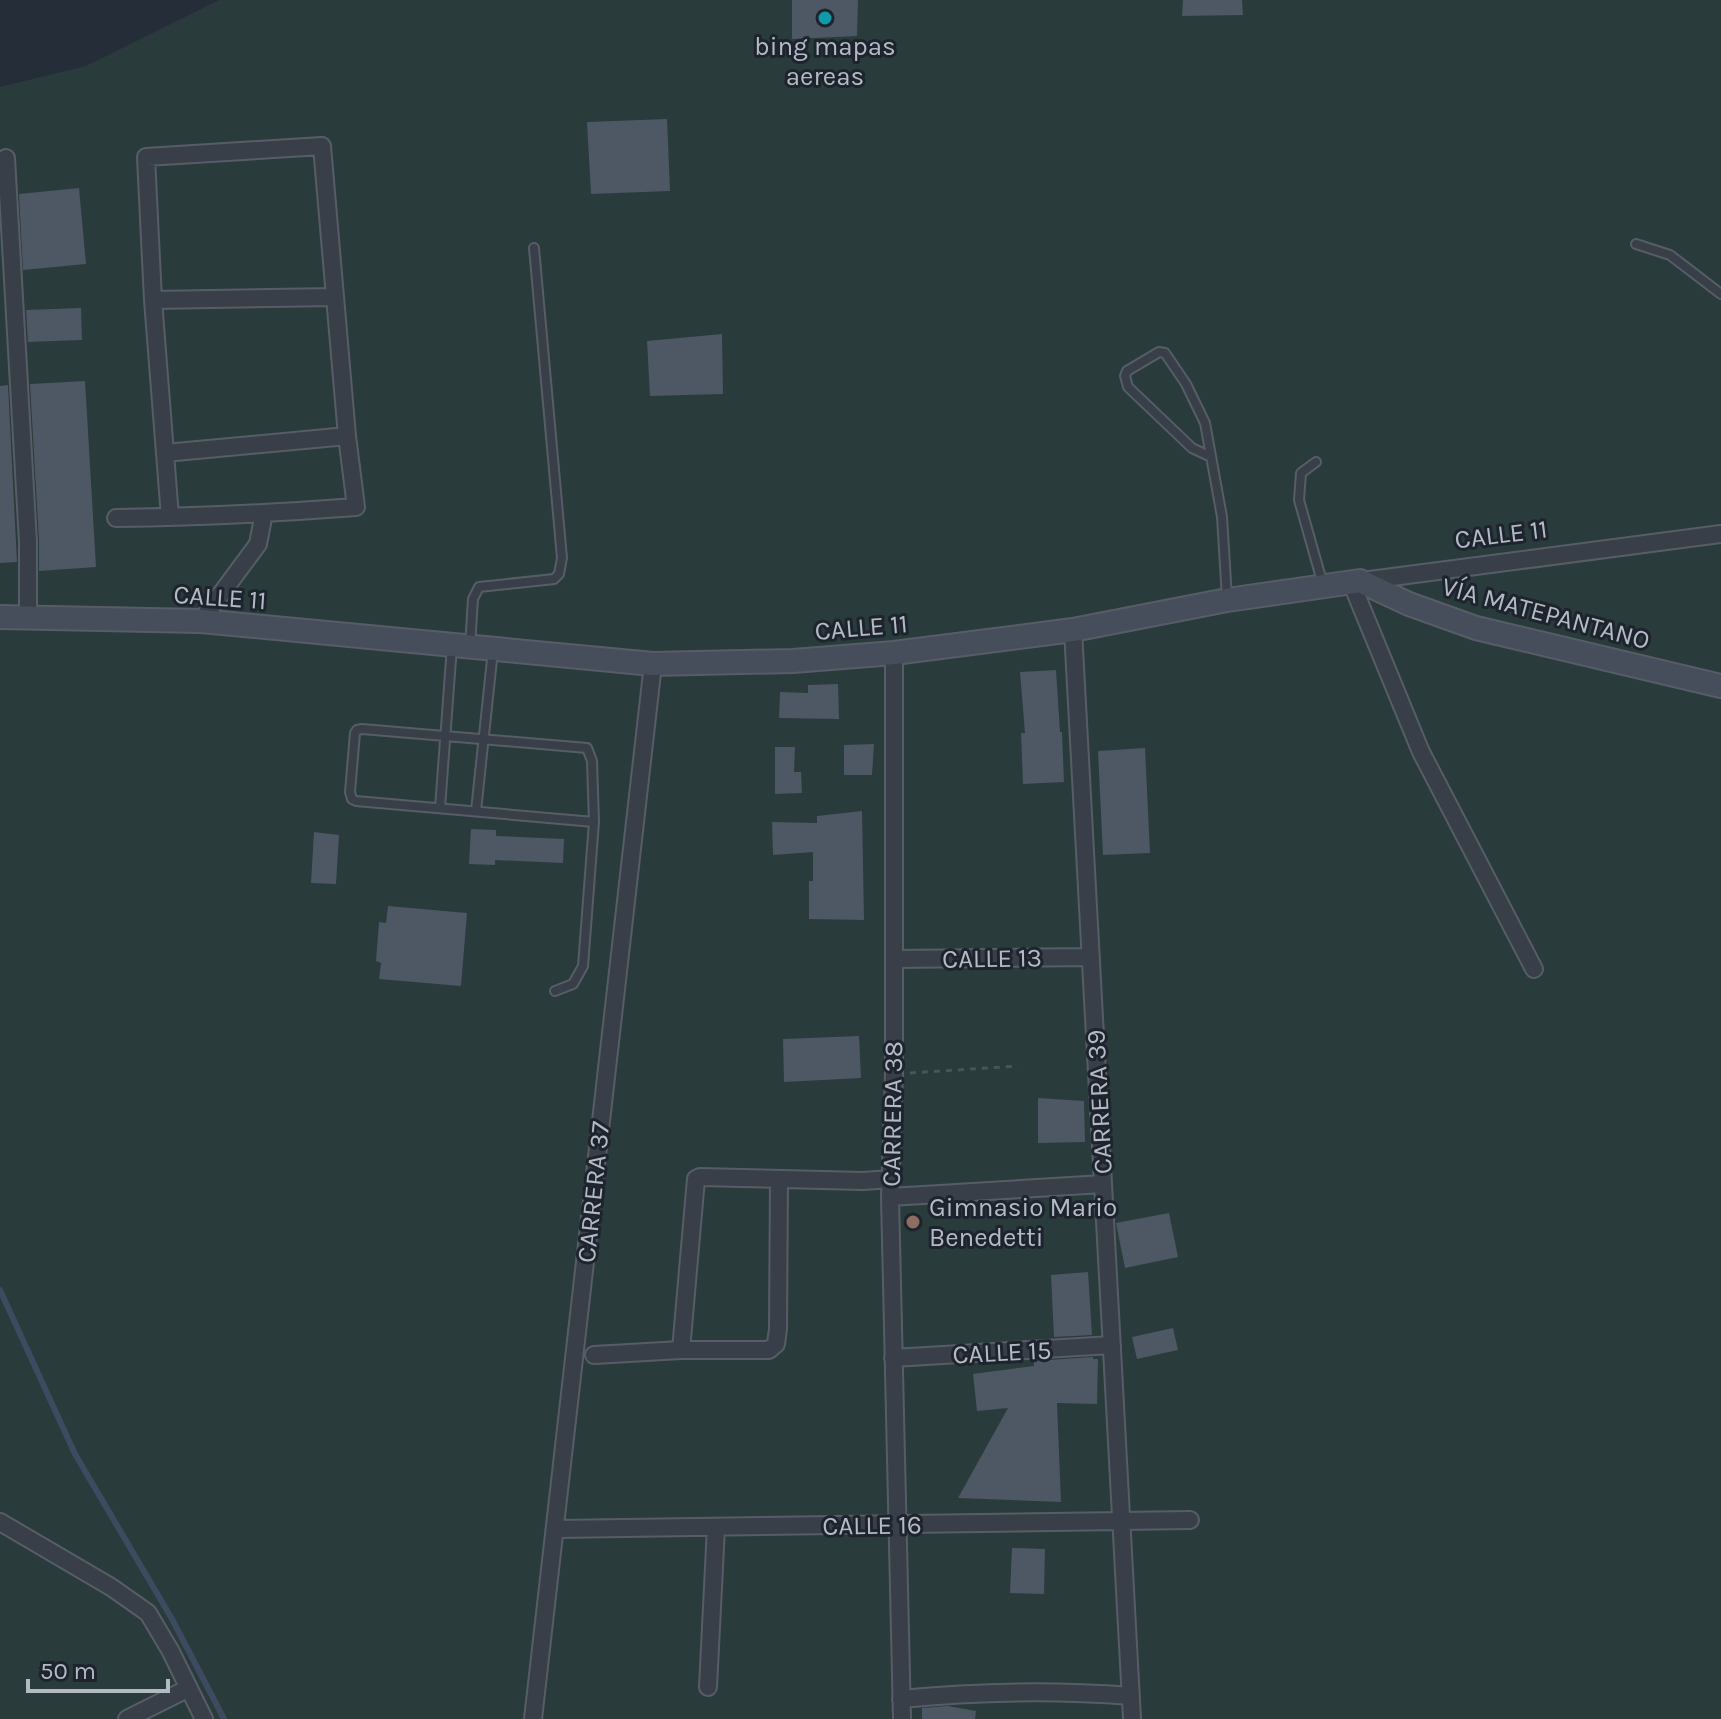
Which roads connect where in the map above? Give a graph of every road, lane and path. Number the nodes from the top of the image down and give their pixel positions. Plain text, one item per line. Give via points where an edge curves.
1 (6, 158) dead end
2 (1636, 244) dead end
3 (534, 248) dead end
4 (1721, 294) edge
5 (335, 297) junction
6 (153, 300) junction
7 (347, 436) junction
8 (165, 453) junction
9 (1211, 457) junction
10 (1316, 462) dead end
11 (264, 513) junction
12 (170, 517) junction
13 (116, 518) dead end
14 (1721, 534) edge
15 (1356, 582) junction
16 (1324, 586) junction
17 (1227, 600) junction
18 (0, 617) edge
19 (28, 618) junction
20 (201, 621) junction
21 (1073, 630) junction
22 (461, 646) junction
23 (493, 650) junction
24 (894, 653) junction
25 (653, 664) junction
26 (1721, 686) edge
27 (446, 737) junction
28 (484, 739) junction
29 (440, 808) junction
30 (476, 811) junction
31 (594, 822) junction
32 (1091, 957) junction
33 (894, 959) junction
34 (1534, 969) dead end
35 (555, 991) dead end
36 (1018, 1066) dead end
37 (894, 1074) junction
38 (779, 1179) junction
39 (891, 1179) junction
40 (1103, 1184) junction
41 (890, 1197) junction
42 (1112, 1345) junction
43 (681, 1350) junction
44 (594, 1355) dead end
45 (893, 1358) junction
46 (1190, 1520) dead end
47 (1121, 1521) junction
48 (0, 1522) edge
49 (898, 1524) junction
50 (716, 1527) junction
51 (555, 1529) junction
52 (708, 1687) dead end
53 (189, 1688) junction
54 (1131, 1696) junction
55 (901, 1699) junction
56 (127, 1719) edge
57 (204, 1719) edge
58 (533, 1719) edge
59 (902, 1719) edge
60 (1132, 1719) edge

1 - 19 street
2 - 4 lane via 1670,255
3 - 22 lane via 562,558 554,579 479,587
5 - 6 street
5 - 6 street via 322,146 146,157
5 - 7 street
6 - 8 street
7 - 8 street
7 - 11 street via 356,507
8 - 12 street
9 - 9 lane via 1205,423 1165,353 1127,371 1128,387 1192,448
9 - 17 lane via 1222,517
10 - 16 lane via 1301,473 1299,500
11 - 12 street
11 - 20 street via 258,544
12 - 13 street
14 - 15 street, CALLE 11
15 - 16 main road, CALLE 11
15 - 26 main road, VÍA MATEPANTANO via 1476,628
15 - 34 street via 1421,752
16 - 17 main road, CALLE 11
17 - 21 main road, CALLE 11
18 - 19 main road, CALLE 11
19 - 20 main road, CALLE 11
20 - 22 main road, CALLE 11
21 - 24 main road, CALLE 11
21 - 32 street, CARRERA 39
22 - 23 main road, CALLE 11
22 - 27 lane
23 - 25 main road, CALLE 11
23 - 28 lane
24 - 25 main road, CALLE 11
24 - 33 street, CARRERA 38
25 - 51 street, CARRERA 37
27 - 28 lane
27 - 29 lane
27 - 29 lane via 357,730 350,792 356,801
28 - 30 lane
28 - 31 lane via 587,748
29 - 30 lane
30 - 31 lane
31 - 35 lane via 583,966 573,984
32 - 33 street, CALLE 13
32 - 40 street, CARRERA 39
33 - 37 street, CARRERA 38
36 - 37 path
37 - 39 street, CARRERA 38
38 - 39 street
38 - 43 street via 696,1179
38 - 43 street via 776,1344 769,1350
39 - 41 street, CARRERA 38
40 - 41 street
40 - 42 street, CARRERA 39
41 - 45 street, CARRERA 38
42 - 45 street, CALLE 15
42 - 47 street, CARRERA 39
43 - 44 street
45 - 49 street, CARRERA 38
46 - 47 street, CALLE 16
47 - 49 street, CALLE 16
47 - 54 street, CARRERA 39
48 - 53 street via 148,1613
49 - 50 street, CALLE 16
49 - 55 street, CARRERA 38
50 - 51 street, CALLE 16
50 - 52 street
51 - 58 street, CARRERA 37
53 - 56 street
53 - 57 street
54 - 55 street via 1016,1691
54 - 60 street, CARRERA 39
55 - 59 street, CARRERA 38

